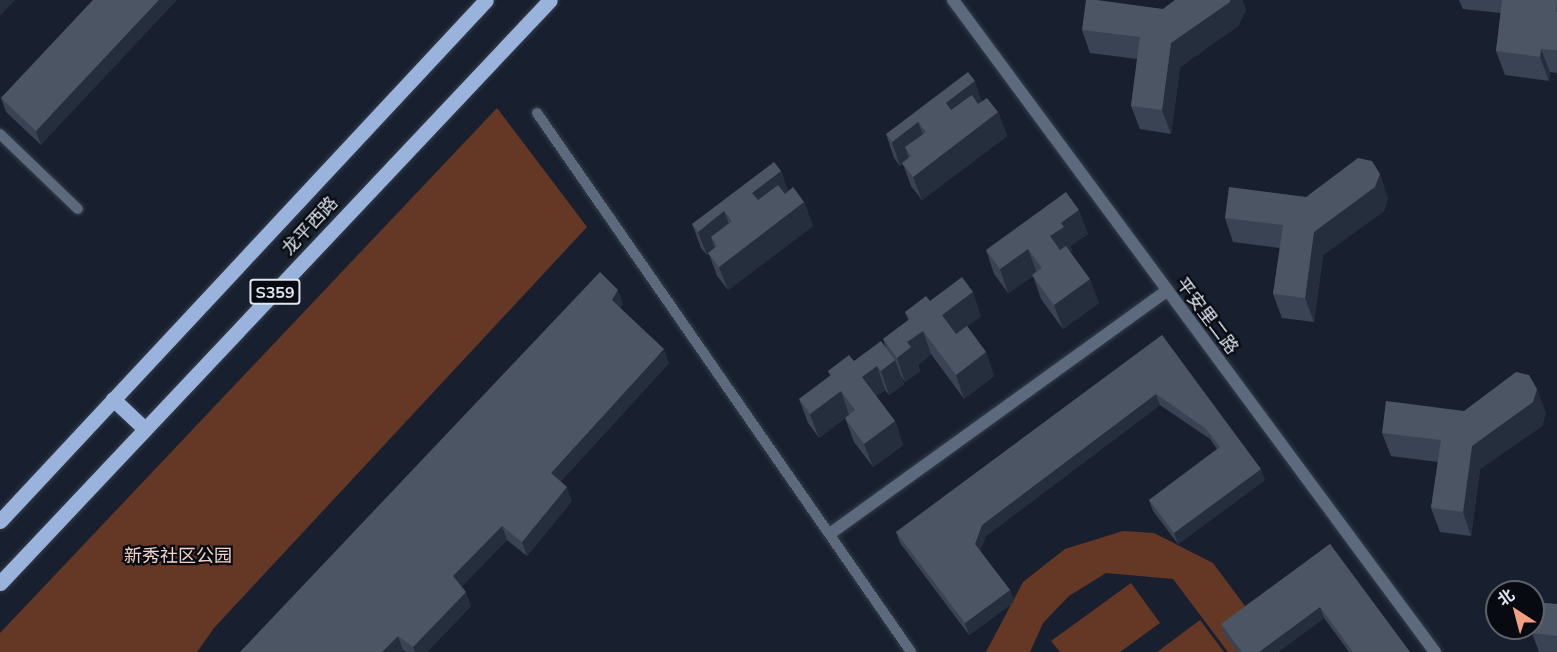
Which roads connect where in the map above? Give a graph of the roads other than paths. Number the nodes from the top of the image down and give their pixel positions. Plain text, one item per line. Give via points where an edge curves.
1 (486, 0) edge
2 (550, 0) edge
3 (953, 0) edge
4 (537, 113) dead end
5 (0, 134) edge
6 (78, 209) dead end
7 (1166, 291) junction
8 (113, 399) junction
9 (145, 429) junction
10 (0, 521) edge
11 (831, 533) junction
12 (0, 583) edge
13 (910, 652) edge
14 (1435, 652) edge

1 - 8 main road, 龙平西路 / S359
2 - 9 main road, 龙平西路 / S359
3 - 7 street, 平安里二路
4 - 11 lane
5 - 6 lane
7 - 11 street
7 - 14 street, 平安里二路
8 - 9 main road
8 - 10 main road, 龙平西路 / S359
9 - 12 main road, 龙平西路 / S359
11 - 13 lane

